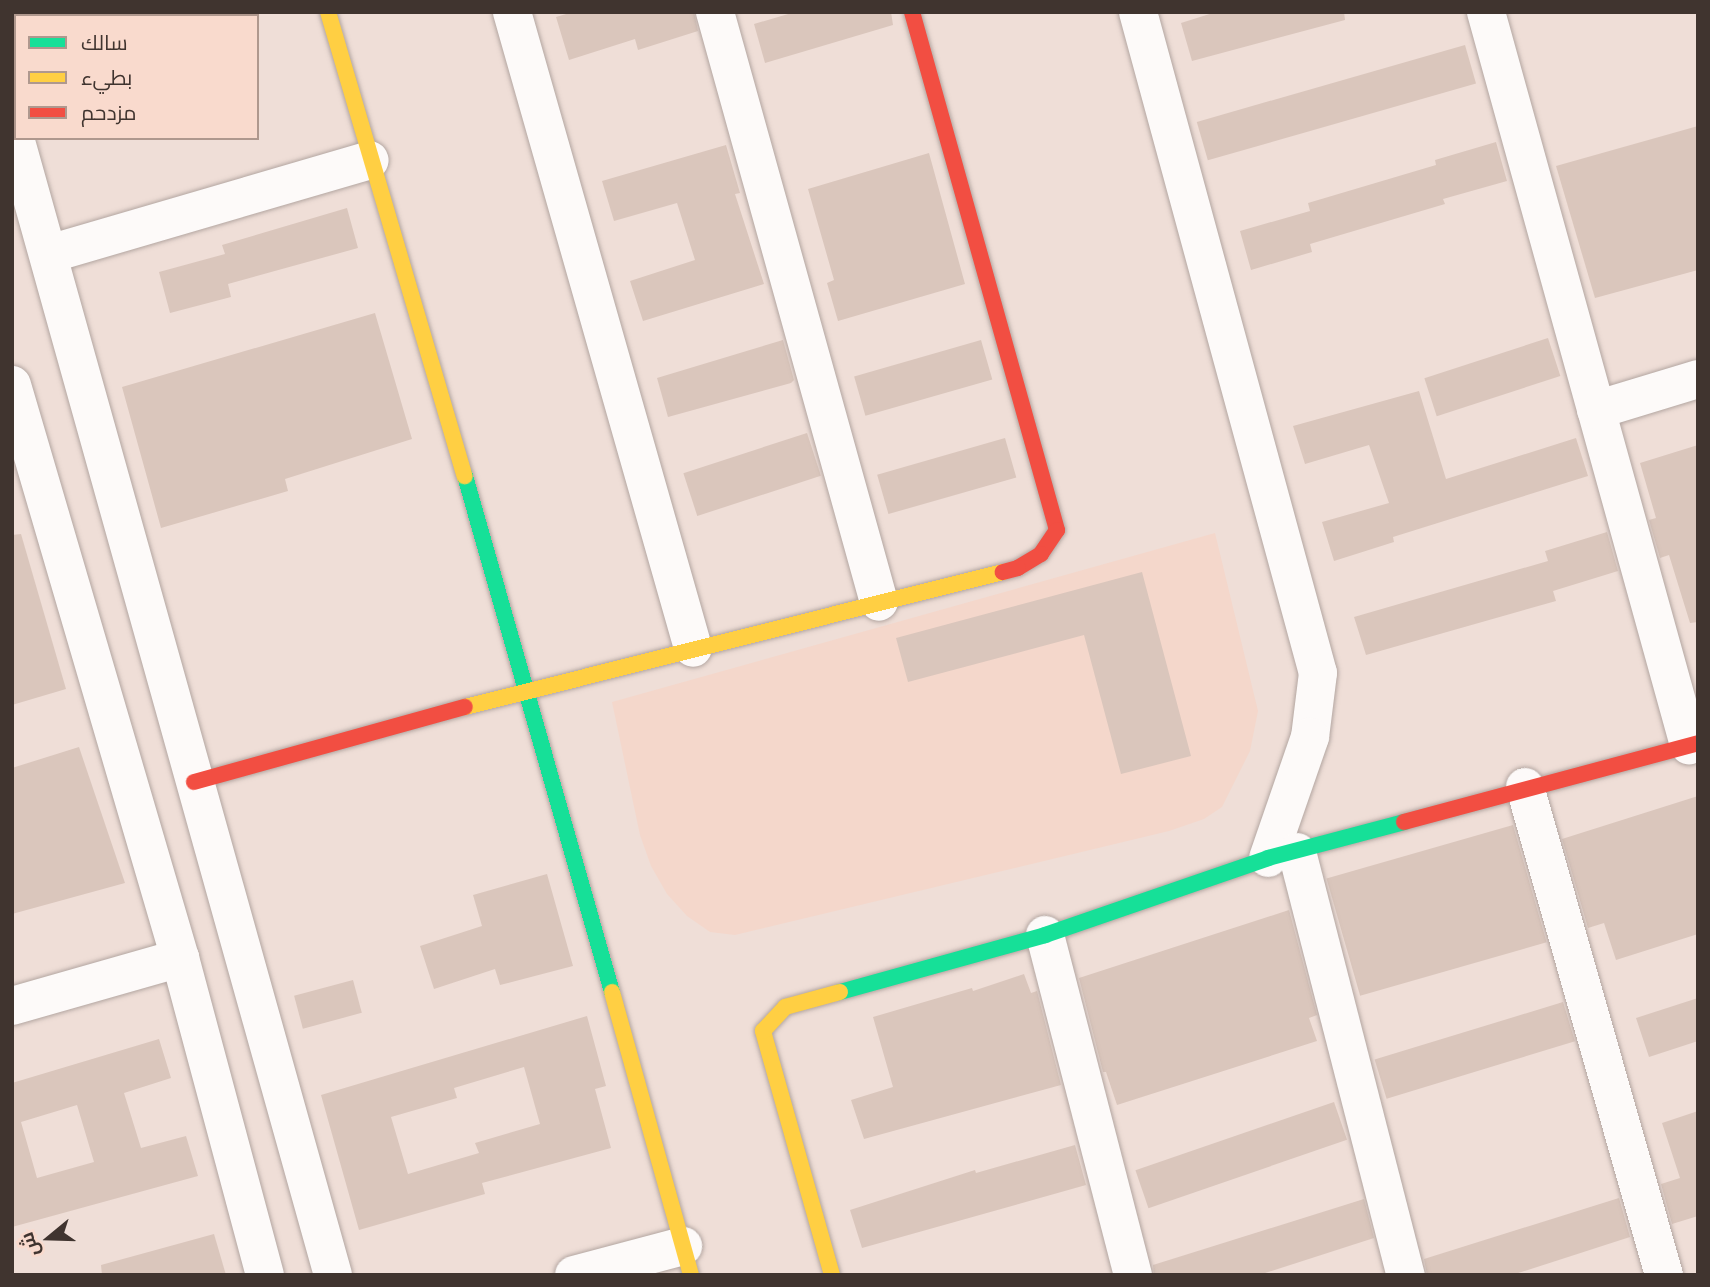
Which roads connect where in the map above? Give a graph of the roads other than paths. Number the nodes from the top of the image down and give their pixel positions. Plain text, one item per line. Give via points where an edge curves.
1 (328, 12) edge
2 (512, 12) edge
3 (715, 12) edge
4 (912, 12) edge
5 (1138, 12) edge
6 (1486, 12) edge
7 (16, 140) edge
8 (370, 160) junction
9 (49, 254) junction
10 (1698, 379) edge
11 (12, 385) edge
12 (1596, 410) junction
13 (27, 492) edge
14 (879, 602) junction
15 (693, 648) junction
16 (528, 690) junction
17 (1693, 744) edge
18 (194, 782) junction
19 (1525, 787) junction
20 (1283, 855) junction
21 (1045, 935) junction
22 (180, 958) junction
23 (12, 1006) edge
24 (687, 1260) edge
25 (265, 1275) edge
26 (333, 1275) edge
27 (574, 1275) edge
28 (832, 1275) edge
29 (1133, 1275) edge
30 (1406, 1275) edge
31 (1664, 1275) edge

1 - 8 street
2 - 15 street
3 - 14 street
4 - 14 street via 1057,530 1041,554 1018,568
5 - 20 street via 1318,673 1310,737
6 - 12 street
7 - 9 street
8 - 9 street
8 - 16 street
9 - 18 street
10 - 12 street
11 - 13 street
12 - 17 street
13 - 22 street
14 - 15 street
15 - 16 street
16 - 18 street
16 - 24 street
17 - 19 street
18 - 26 street
19 - 20 street
19 - 31 street
20 - 21 street
20 - 30 street
21 - 28 street via 785,1007 763,1031
21 - 29 street
22 - 23 street
22 - 25 street
24 - 27 street

